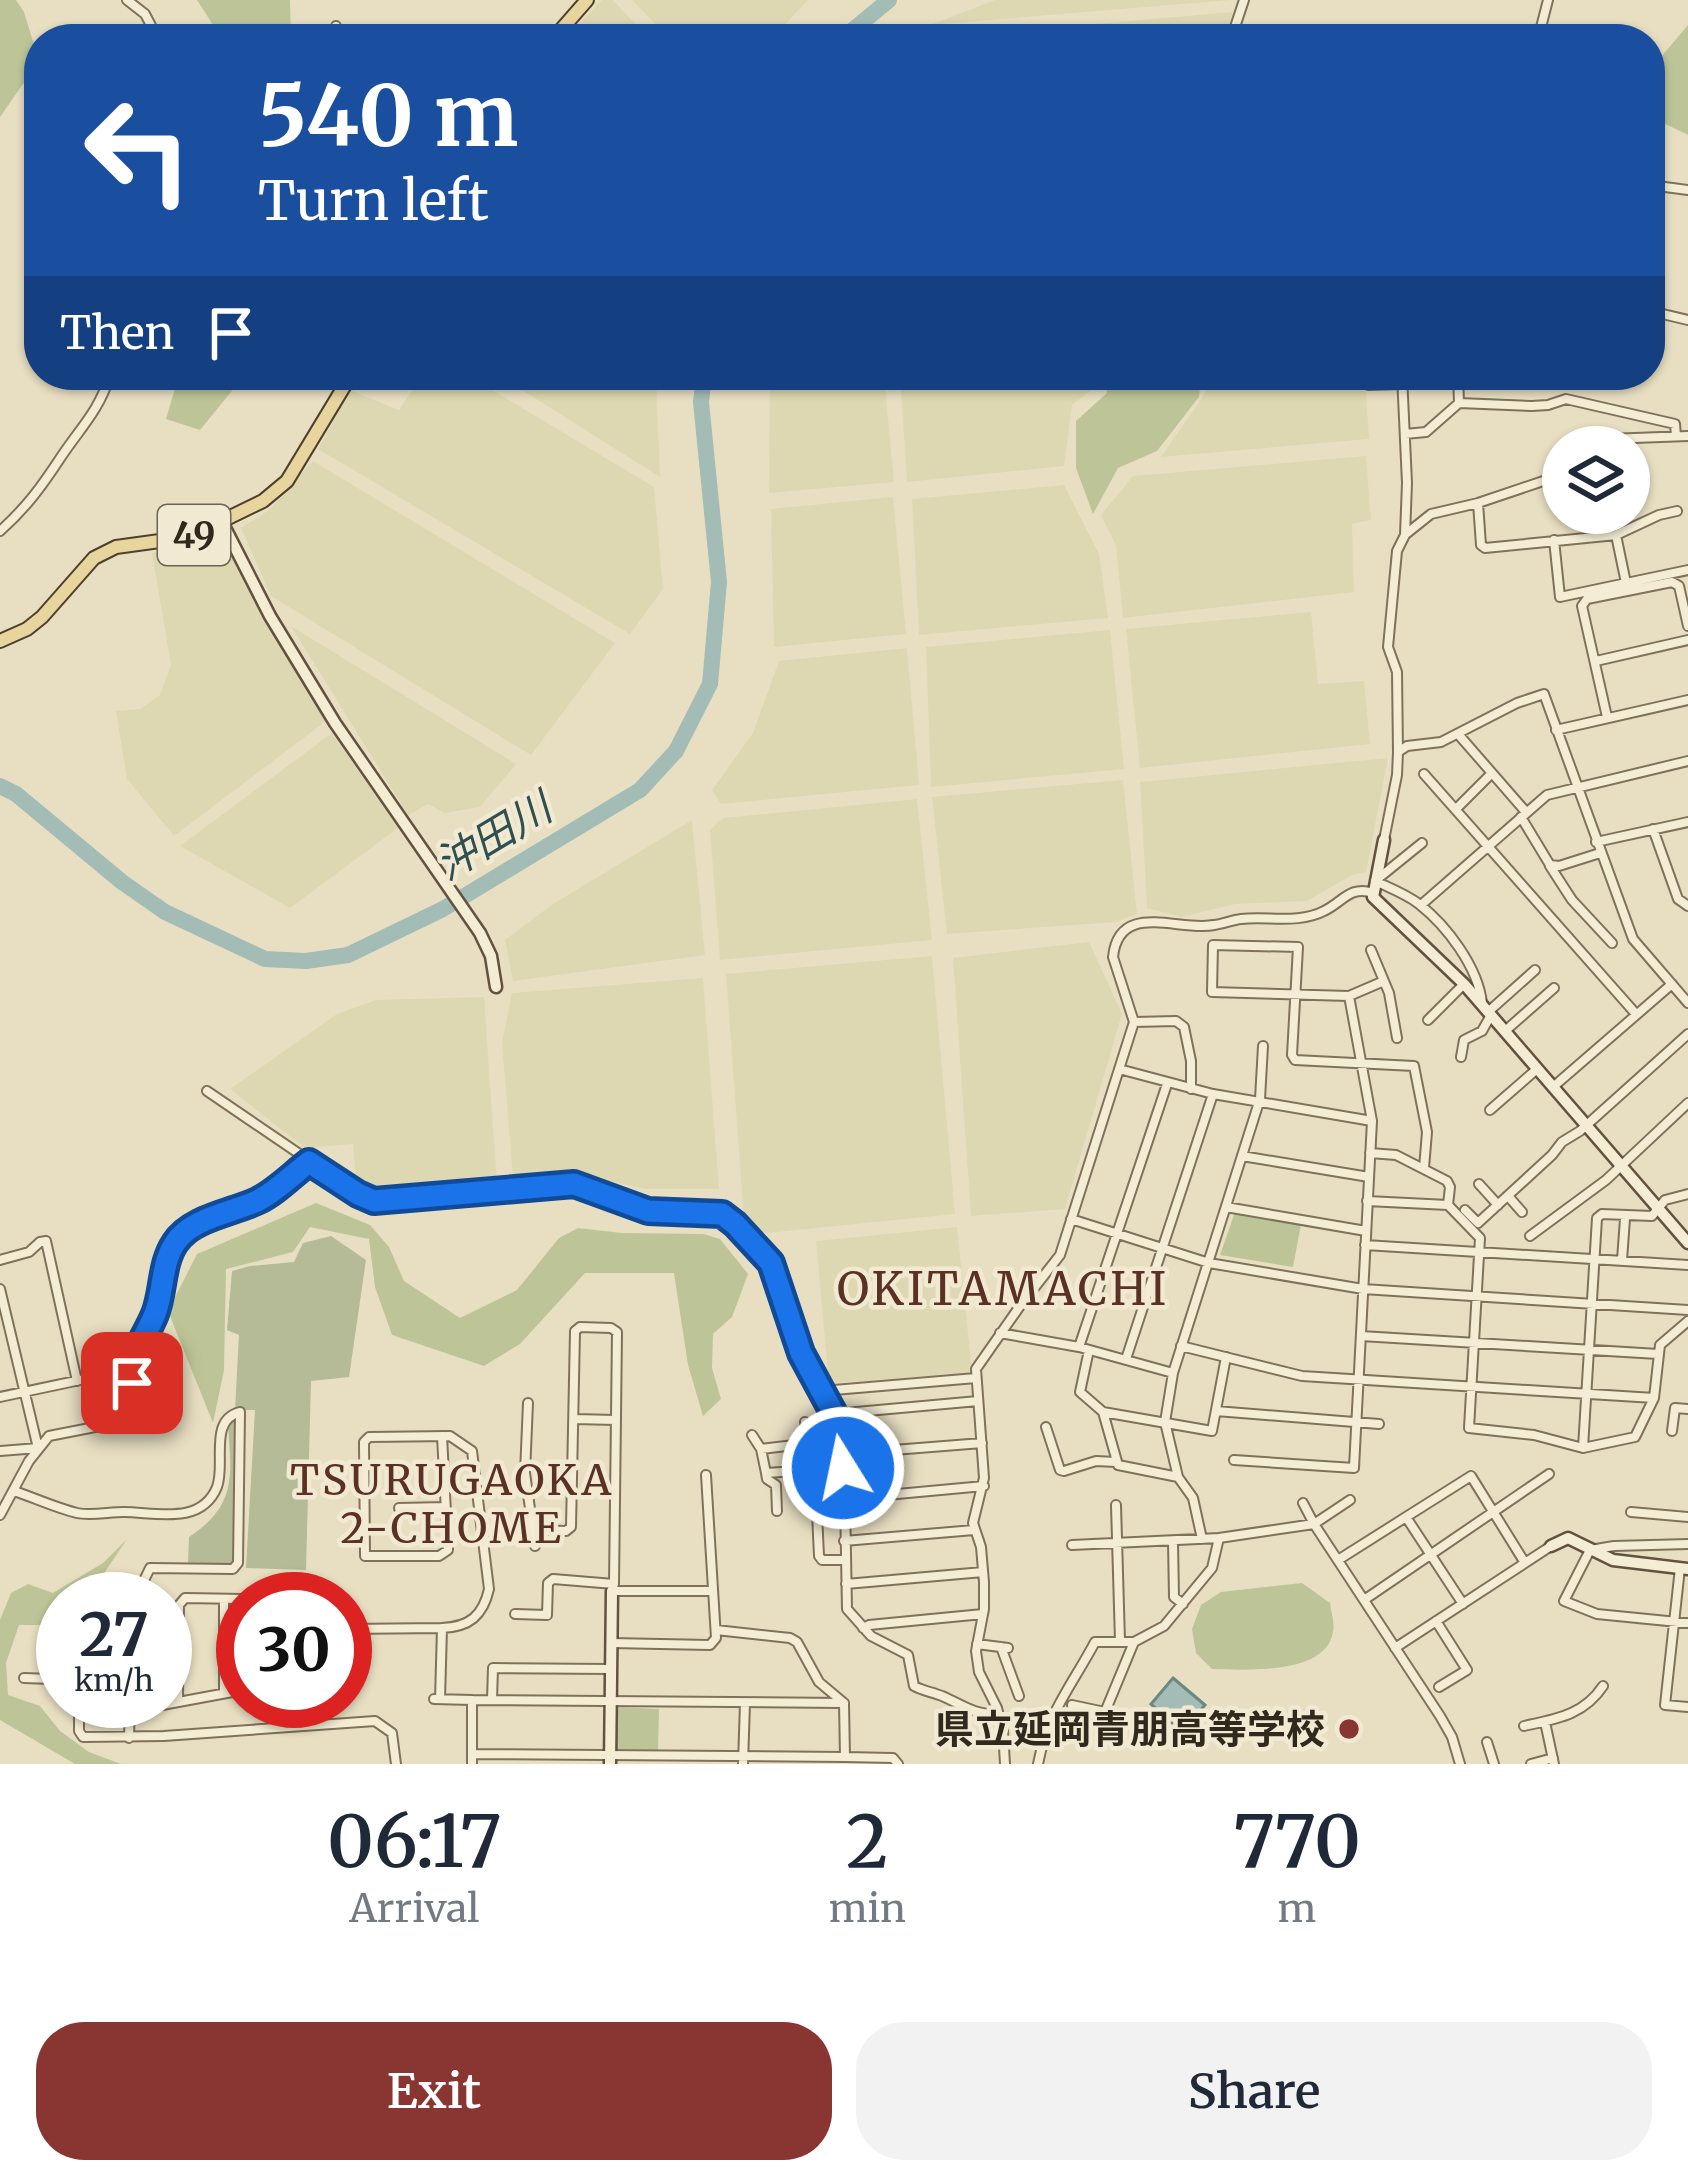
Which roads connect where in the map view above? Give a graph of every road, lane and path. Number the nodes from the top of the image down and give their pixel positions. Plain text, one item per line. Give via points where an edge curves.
1 (127, 0) edge
2 (140, 0) edge
3 (587, 0) edge
4 (145, 14) junction
5 (150, 24) edge
6 (564, 24) edge
7 (104, 390) edge
8 (342, 390) edge
9 (1403, 390) edge
10 (1459, 390) edge
11 (1459, 403) junction
12 (1405, 434) junction
13 (1676, 436) junction
14 (1688, 436) edge
15 (1650, 437) edge
16 (1542, 481) edge
17 (1478, 502) junction
18 (1677, 511) dead end
19 (222, 522) junction
20 (0, 531) edge
21 (1405, 535) junction
22 (1616, 535) junction
23 (1555, 540) junction
24 (1688, 570) edge
25 (1626, 584) junction
26 (1688, 626) edge
27 (1688, 640) edge
28 (0, 641) edge
29 (1595, 661) junction
30 (1688, 700) edge
31 (1607, 717) junction
32 (1556, 730) junction
33 (1458, 734) junction
34 (1399, 752) junction
35 (1688, 761) edge
36 (1492, 772) junction
37 (1424, 774) dead end
38 (1576, 786) junction
39 (1456, 809) junction
40 (1524, 814) junction
41 (1688, 822) edge
42 (1653, 829) junction
43 (1384, 840) joint
44 (1596, 842) junction
45 (1422, 843) dead end
46 (1488, 847) junction
47 (1600, 853) junction
48 (1550, 865) junction
49 (1374, 886) junction
50 (1421, 905) junction
51 (1688, 906) edge
52 (1612, 944) dead end
53 (1370, 950) dead end
54 (1535, 970) dead end
55 (1384, 981) junction
56 (1464, 984) junction
57 (1672, 984) junction
58 (496, 987) dead end
59 (1555, 988) dead end
60 (1296, 995) junction
61 (1349, 996) junction
62 (1688, 1003) edge
63 (1487, 1010) junction
64 (1636, 1014) junction
65 (1428, 1020) dead end
66 (1135, 1022) junction
67 (1505, 1031) junction
68 (1688, 1034) edge
69 (1396, 1038) dead end
70 (1263, 1046) dead end
71 (1461, 1057) dead end
72 (1362, 1065) junction
73 (1119, 1069) junction
74 (1538, 1069) junction
75 (1167, 1084) junction
76 (1553, 1088) junction
77 (1191, 1089) junction
78 (208, 1091) dead end
79 (1213, 1094) junction
80 (1258, 1103) junction
81 (1688, 1103) edge
82 (1490, 1110) dead end
83 (1372, 1121) junction
84 (1585, 1126) junction
85 (1370, 1153) junction
86 (1242, 1156) junction
87 (309, 1162) junction
88 (1621, 1164) junction
89 (1424, 1168) junction
90 (1369, 1177) junction
91 (1480, 1184) dead end
92 (1688, 1194) edge
93 (1508, 1196) junction
94 (1367, 1201) junction
95 (1498, 1204) junction
96 (1448, 1205) junction
97 (1226, 1208) junction
98 (1660, 1209) junction
99 (1465, 1210) dead end
100 (1522, 1212) dead end
101 (1071, 1219) junction
102 (1625, 1219) dead end
103 (1366, 1232) junction
104 (1119, 1236) junction
105 (1530, 1236) dead end
106 (1688, 1243) edge
107 (1365, 1245) junction
108 (1163, 1250) junction
109 (1480, 1252) junction
110 (1594, 1258) junction
111 (1622, 1260) junction
112 (0, 1261) edge
113 (1209, 1263) junction
114 (1688, 1265) edge
115 (0, 1289) edge
116 (1363, 1289) junction
117 (1478, 1296) junction
118 (1591, 1304) junction
119 (1688, 1310) edge
120 (1688, 1321) edge
121 (1000, 1334) junction
122 (1361, 1336) junction
123 (1475, 1342) junction
124 (1181, 1346) junction
125 (1084, 1349) junction
126 (1589, 1350) junction
127 (1658, 1354) junction
128 (1226, 1357) junction
129 (1126, 1359) junction
130 (131, 1369) junction
131 (1173, 1372) junction
132 (976, 1378) junction
133 (1358, 1379) junction
134 (77, 1381) junction
135 (1472, 1386) junction
136 (822, 1391) junction
137 (24, 1392) junction
138 (1586, 1394) junction
139 (0, 1397) edge
140 (1654, 1398) junction
141 (978, 1401) junction
142 (528, 1403) dead end
143 (1688, 1408) edge
144 (1216, 1411) junction
145 (1103, 1412) junction
146 (835, 1414) junction
147 (574, 1419) junction
148 (616, 1420) junction
149 (805, 1422) dead end
150 (1165, 1422) junction
151 (1355, 1422) junction
152 (1379, 1424) dead end
153 (1046, 1427) dead end
154 (1672, 1431) dead end
155 (442, 1436) junction
156 (752, 1436) dead end
157 (982, 1443) junction
158 (38, 1448) junction
159 (1582, 1448) junction
160 (761, 1449) junction
161 (0, 1451) edge
162 (843, 1454) junction
163 (1234, 1460) dead end
164 (1116, 1462) junction
165 (843, 1468) junction
166 (766, 1474) junction
167 (1550, 1474) dead end
168 (706, 1475) dead end
169 (1178, 1477) junction
170 (984, 1486) junction
171 (14, 1491) junction
172 (843, 1499) junction
173 (1350, 1500) dead end
174 (1303, 1503) dead end
175 (1116, 1505) dead end
176 (399, 1508) dead end
177 (445, 1508) junction
178 (777, 1511) dead end
179 (1493, 1512) junction
180 (1631, 1512) dead end
181 (817, 1513) dead end
182 (0, 1515) edge
183 (1406, 1517) junction
184 (1688, 1517) edge
185 (1314, 1524) junction
186 (532, 1530) junction
187 (974, 1530) junction
188 (1219, 1538) junction
189 (1202, 1539) junction
190 (844, 1541) junction
191 (1173, 1542) junction
192 (1118, 1544) junction
193 (1688, 1544) edge
194 (1072, 1545) dead end
195 (535, 1546) dead end
196 (1551, 1546) joint
197 (1590, 1550) junction
198 (1430, 1555) junction
199 (845, 1560) junction
200 (1338, 1560) junction
201 (1525, 1563) junction
202 (1684, 1568) edge
203 (148, 1572) edge
204 (983, 1572) junction
205 (846, 1584) junction
206 (613, 1588) junction
207 (713, 1591) junction
208 (1364, 1600) junction
209 (1183, 1604) junction
210 (1463, 1604) junction
211 (515, 1614) dead end
212 (983, 1615) junction
213 (1436, 1621) junction
214 (1674, 1622) junction
215 (1688, 1623) edge
216 (442, 1628) junction
217 (863, 1628) junction
218 (372, 1629) edge
219 (716, 1630) junction
220 (1120, 1641) junction
221 (1135, 1642) junction
222 (611, 1643) junction
223 (977, 1644) junction
224 (1396, 1648) junction
225 (610, 1669) junction
226 (24, 1678) dead end
227 (36, 1678) edge
228 (1603, 1686) dead end
229 (1439, 1687) dead end
230 (1019, 1696) dead end
231 (472, 1700) junction
232 (492, 1700) junction
233 (610, 1701) junction
234 (745, 1703) junction
235 (844, 1703) junction
236 (1072, 1706) dead end
237 (1688, 1707) edge
238 (1106, 1712) junction
239 (999, 1715) junction
240 (372, 1720) edge
241 (1143, 1721) dead end
242 (1545, 1721) junction
243 (1524, 1726) dead end
244 (79, 1728) edge
245 (129, 1728) edge
246 (261, 1728) edge
247 (129, 1738) junction
248 (1487, 1742) dead end
249 (845, 1757) junction
250 (472, 1759) edge
251 (610, 1760) edge
252 (743, 1760) edge
253 (1553, 1761) edge
254 (396, 1764) edge
255 (898, 1764) edge
256 (1005, 1764) edge
257 (1038, 1764) edge
258 (1460, 1764) edge
259 (1494, 1764) edge
260 (1531, 1764) edge

1 - 4 street
2 - 4 street
3 - 6 main road
4 - 5 street
7 - 20 street via 44,485
8 - 19 main road, 49 via 286,482
9 - 12 street
10 - 11 street
11 - 12 street via 1426,432
11 - 13 street via 1566,399 1675,424
12 - 21 street
13 - 14 street
13 - 15 street
16 - 17 street
17 - 21 street via 1431,514
17 - 23 street via 1485,548
18 - 22 street
19 - 28 main road, 49 via 94,557 42,617
19 - 58 street via 334,723 478,929
21 - 34 street via 1388,647 1397,672
22 - 23 street
22 - 25 street
23 - 25 street via 1560,597
24 - 25 street
26 - 29 street via 1672,582 1587,599
27 - 29 street
29 - 31 street
30 - 31 street
31 - 32 street
32 - 33 street via 1544,694
32 - 38 street
33 - 34 street
33 - 36 street
34 - 43 street
35 - 38 street
36 - 39 street
36 - 40 street
37 - 39 street
38 - 40 street via 1546,795
38 - 44 street
39 - 46 street
40 - 46 street
40 - 48 street
41 - 42 street
42 - 44 street
42 - 51 street via 1678,899
43 - 49 street
44 - 47 street
45 - 49 street
46 - 50 street
46 - 64 street
47 - 48 street
47 - 57 street via 1633,939
48 - 52 street
49 - 50 street
49 - 56 street via 1378,903
49 - 66 street via 1307,916 1207,927 1154,920 1122,932 1113,956
50 - 63 street via 1466,960
53 - 55 street
54 - 63 street
55 - 61 street
55 - 69 street
56 - 63 street
56 - 65 street
57 - 62 street
57 - 64 street
59 - 67 street
60 - 60 street via 1212,992 1213,946 1298,947
60 - 61 street
60 - 72 street via 1295,1060
61 - 72 street
63 - 67 street
63 - 71 street
64 - 76 street
66 - 73 street
66 - 77 street via 1184,1027
67 - 74 street
68 - 84 street
70 - 80 street
72 - 83 street
72 - 89 street via 1414,1066 1427,1132
73 - 75 street
73 - 101 street
74 - 76 street
74 - 82 street
75 - 77 street
75 - 104 street
76 - 84 street
77 - 79 street
78 - 87 street
79 - 80 street
79 - 108 street
80 - 83 street
80 - 86 street
81 - 88 street
83 - 85 street
84 - 88 street
84 - 93 street
85 - 89 street
85 - 90 street
86 - 90 street
86 - 97 street
87 - 130 street via 259,1200 182,1234
87 - 136 street via 374,1201 574,1184 648,1211 722,1214 771,1263
88 - 98 street
88 - 105 street
89 - 96 street via 1448,1181
90 - 94 street
91 - 95 street
92 - 98 street
93 - 95 street
93 - 100 street
94 - 96 street
94 - 103 street
95 - 99 street via 1478,1223
96 - 109 street via 1480,1238
97 - 103 street
97 - 113 street
98 - 106 street
98 - 110 street via 1599,1215
101 - 104 street
101 - 121 street via 1060,1255
102 - 111 street
103 - 107 street
104 - 108 street
104 - 125 street
107 - 109 street
107 - 116 street
108 - 113 street
108 - 129 street
109 - 110 street
109 - 117 street
110 - 111 street
110 - 118 street
111 - 114 street
112 - 134 street via 46,1241
113 - 116 street
113 - 124 street
115 - 137 street
116 - 117 street
116 - 122 street
117 - 118 street
117 - 123 street
118 - 119 street
118 - 126 street
120 - 127 street
121 - 125 street
121 - 132 street
122 - 123 street
122 - 133 street
123 - 126 street
123 - 135 street
124 - 128 street
124 - 131 street
125 - 129 street
125 - 145 street via 1080,1392
126 - 127 street
126 - 138 street
127 - 140 street
128 - 133 street via 1302,1376
128 - 144 street
129 - 131 street
130 - 134 street
130 - 158 street via 131,1412 49,1436
131 - 150 street
132 - 136 street
132 - 141 street
133 - 135 street
133 - 151 street
134 - 137 street
135 - 138 street
135 - 159 street via 1469,1428
136 - 146 street
137 - 139 street
137 - 158 street
138 - 140 street
138 - 159 street
140 - 159 street via 1635,1437
141 - 146 street
141 - 157 street
142 - 186 street
143 - 154 street via 1675,1408
144 - 150 street via 1212,1431
144 - 151 street
145 - 150 street
145 - 164 street
146 - 162 street
147 - 148 street
147 - 148 street via 580,1327 617,1332
147 - 186 street via 571,1527
148 - 206 street
149 - 160 street via 803,1444
150 - 169 street
151 - 152 street
151 - 163 street via 1354,1468
153 - 164 street via 1064,1472
155 - 177 street
155 - 177 street via 364,1442 365,1561 439,1556 448,1550
155 - 216 street via 472,1451 488,1589 478,1616
156 - 160 street
157 - 162 street
157 - 170 street
158 - 161 street
158 - 171 street
160 - 166 street
162 - 165 street
164 - 169 street
165 - 166 street
165 - 172 street
166 - 178 street via 776,1485
167 - 179 street
168 - 207 street
169 - 189 street via 1193,1498
170 - 172 street
170 - 187 street
171 - 182 street
171 - 203 street via 82,1515 187,1513 218,1486 223,1425 240,1412 238,1563
172 - 190 street
173 - 185 street
174 - 185 street
175 - 192 street
176 - 177 street
179 - 183 street via 1471,1476
179 - 198 street
179 - 201 street
180 - 184 street
181 - 199 street via 819,1556
183 - 198 street
183 - 200 street
185 - 188 street
185 - 200 street
186 - 195 street
187 - 190 street
187 - 204 street
188 - 189 street
188 - 209 street via 1212,1568
189 - 191 street
190 - 199 street
191 - 192 street
191 - 209 street via 1174,1597
192 - 194 street
192 - 220 street
193 - 197 street
196 - 197 street via 1568,1538
196 - 201 street
197 - 202 street
197 - 214 street via 1564,1601 1598,1614
198 - 208 street
198 - 210 street
199 - 205 street
200 - 208 street
201 - 210 street
202 - 214 street
204 - 205 street
204 - 212 street
205 - 217 street via 847,1609
206 - 207 street
206 - 211 street via 553,1579 547,1615
206 - 222 street
207 - 219 street
208 - 224 street
209 - 221 street
210 - 213 street
212 - 217 street
212 - 223 street
213 - 224 street
213 - 229 street via 1467,1670
214 - 215 street
214 - 237 street via 1664,1705
216 - 218 street
216 - 231 street via 437,1699
217 - 239 street via 908,1655 918,1689 974,1714
219 - 222 street via 710,1645
219 - 235 street via 790,1638
220 - 221 street
220 - 257 street via 1095,1642 1046,1727
221 - 238 street
222 - 225 street
223 - 230 street via 1005,1647
223 - 239 street via 979,1672
224 - 258 street via 1446,1726
225 - 232 street via 493,1668
225 - 233 street
226 - 227 street
228 - 242 street via 1577,1712
231 - 232 street
231 - 250 street
232 - 233 street
233 - 234 street
233 - 251 street
234 - 235 street
234 - 252 street
235 - 249 street
236 - 238 street
238 - 241 street
239 - 256 street
240 - 254 street via 392,1733
242 - 243 street
242 - 253 street
244 - 247 street via 83,1737
245 - 247 street
246 - 247 street
248 - 259 street
249 - 252 street
249 - 255 street
250 - 251 street
251 - 252 street
253 - 260 street

